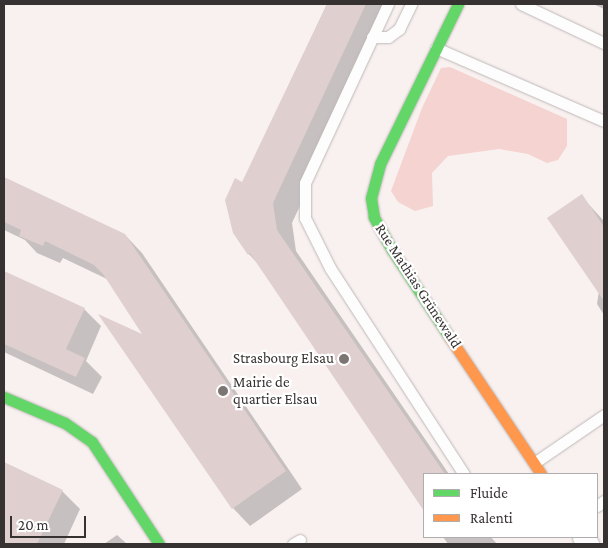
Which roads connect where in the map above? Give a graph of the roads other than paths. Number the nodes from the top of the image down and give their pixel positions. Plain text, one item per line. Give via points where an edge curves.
1 (388, 4) edge
2 (411, 4) edge
3 (458, 4) edge
4 (521, 4) edge
5 (372, 37) junction
6 (604, 43) edge
7 (436, 48) junction
8 (604, 121) edge
9 (4, 397) edge
10 (604, 415) edge
11 (534, 463) junction
12 (463, 473) edge
13 (541, 473) edge
14 (159, 544) edge

1 - 5 lane
2 - 5 lane via 399,28 388,38
3 - 7 street, Rue Mathias Grünewald
4 - 6 lane
5 - 12 lane via 305,183 302,200 305,218 330,268
7 - 8 lane
7 - 11 street, Rue Mathias Grünewald via 380,164 371,198 374,217 392,250
9 - 14 street via 66,423 92,442
10 - 11 lane
11 - 13 street, Rue Mathias Grünewald

